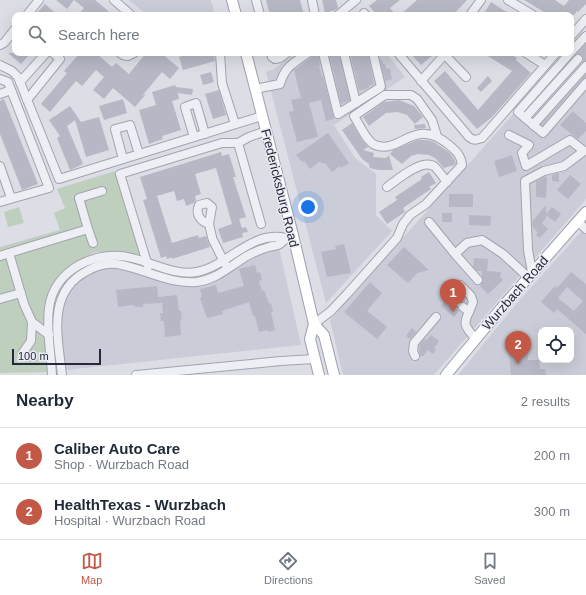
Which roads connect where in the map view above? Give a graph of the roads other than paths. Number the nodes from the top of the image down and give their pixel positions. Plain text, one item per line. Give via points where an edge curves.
1 (39, 0) edge
2 (114, 0) edge
3 (232, 0) edge
4 (256, 0) edge
5 (312, 0) edge
6 (356, 0) edge
7 (480, 0) edge
8 (508, 0) edge
9 (29, 12) edge
10 (128, 12) edge
11 (235, 12) edge
12 (259, 12) edge
13 (314, 12) edge
14 (342, 12) edge
15 (472, 12) edge
16 (528, 12) edge
17 (586, 19) edge
18 (12, 33) edge
19 (574, 33) edge
20 (585, 39) edge
21 (0, 45) edge
22 (574, 50) edge
23 (43, 56) edge
24 (56, 56) edge
25 (220, 56) edge
26 (247, 56) edge
27 (272, 56) edge
28 (283, 56) edge
29 (304, 56) edge
30 (324, 56) edge
31 (345, 56) edge
32 (374, 56) edge
33 (400, 56) edge
34 (442, 56) edge
35 (446, 56) edge
36 (531, 56) edge
37 (553, 56) edge
38 (568, 56) edge
39 (574, 56) edge
40 (578, 59) junction
41 (0, 65) edge
42 (545, 65) junction
43 (586, 66) edge
44 (466, 77) dead end
45 (0, 79) edge
46 (421, 81) junction
47 (20, 82) junction
48 (586, 84) edge
49 (255, 89) junction
50 (11, 90) junction
51 (0, 94) edge
52 (27, 100) junction
53 (356, 102) junction
54 (262, 116) junction
55 (525, 118) junction
56 (233, 125) junction
57 (533, 125) junction
58 (266, 131) junction
59 (205, 134) junction
60 (509, 135) dead end
61 (437, 136) junction
62 (194, 137) junction
63 (238, 143) junction
64 (139, 154) junction
65 (123, 159) junction
66 (0, 166) edge
67 (447, 182) junction
68 (387, 187) dead end
69 (102, 191) dead end
70 (11, 198) junction
71 (0, 202) edge
72 (583, 218) edge
73 (429, 222) dead end
74 (209, 224) dead end
75 (261, 224) dead end
76 (88, 229) junction
77 (586, 229) edge
78 (289, 236) junction
79 (264, 238) junction
80 (92, 243) dead end
81 (267, 248) junction
82 (9, 253) junction
83 (455, 254) junction
84 (0, 256) edge
85 (223, 260) junction
86 (84, 263) junction
87 (147, 263) junction
88 (228, 268) junction
89 (88, 270) junction
90 (151, 274) junction
91 (530, 274) junction
92 (478, 280) dead end
93 (21, 293) junction
94 (0, 299) edge
95 (460, 305) dead end
96 (49, 316) junction
97 (436, 316) dead end
98 (32, 322) junction
99 (314, 324) junction
100 (49, 335) junction
101 (476, 339) junction
102 (22, 354) dead end
103 (415, 356) dead end
104 (314, 359) junction
105 (333, 372) edge
106 (182, 373) edge
107 (165, 374) edge
108 (52, 375) edge
109 (62, 375) edge
110 (136, 375) edge
111 (319, 375) edge
112 (446, 375) edge

1 - 9 street
2 - 10 street
3 - 11 main road
4 - 12 street
5 - 13 street
6 - 14 street
7 - 15 street
8 - 16 street
17 - 19 street
18 - 21 street
20 - 22 street
23 - 47 street
24 - 52 street via 60,59
25 - 56 street via 222,83
26 - 49 main road, Fredericksburg Road
27 - 28 street via 275,59
29 - 49 street via 288,68 280,84
30 - 53 street via 338,114
31 - 53 street
32 - 53 street via 381,87
33 - 46 street
34 - 46 street
35 - 44 street
36 - 42 street
37 - 42 street
38 - 55 street via 518,112
39 - 40 street
40 - 43 street
40 - 55 street
41 - 47 street via 15,74
42 - 46 street via 482,138 476,140 469,137
43 - 57 street
45 - 50 street via 8,82
47 - 52 street
48 - 57 street via 543,133
49 - 54 main road, Fredericksburg Road
50 - 51 street
50 - 70 street via 49,188
52 - 65 street via 59,179
54 - 56 street
54 - 58 main road, Fredericksburg Road
55 - 57 street
56 - 59 street
58 - 63 street
58 - 78 main road, Fredericksburg Road
59 - 62 street
59 - 62 street via 196,104 185,107
60 - 91 street via 528,145 522,153 526,166 570,140 584,151 564,166 544,171 525,181
61 - 61 street via 417,135 386,147 376,145 370,142 354,116 385,95 411,95 417,99 432,120
61 - 67 street via 458,153 462,160 462,165
62 - 64 street
63 - 75 street
63 - 87 street via 222,143 120,174
64 - 65 street
64 - 65 street via 130,125 114,129
66 - 70 street
67 - 68 street via 435,167 424,165
67 - 99 street via 426,204 410,215 392,244 331,311
69 - 76 street via 79,198
70 - 71 street
72 - 77 street
72 - 91 main road, Wurzbach Road
73 - 83 street
74 - 85 street
76 - 80 street
76 - 82 street
78 - 79 street
78 - 81 street via 280,245
78 - 99 main road, Fredericksburg Road
79 - 81 street
79 - 85 street
81 - 88 street via 247,256
82 - 84 street
82 - 93 street
83 - 91 street via 467,243 482,240
83 - 92 street
85 - 87 street via 204,270 187,273
85 - 88 street
86 - 87 street via 110,256 132,258
86 - 89 street
86 - 96 street via 70,270 62,279 51,301
87 - 90 street
88 - 90 street via 214,277 196,282 175,281
89 - 90 street via 115,264
89 - 109 street via 69,284 59,305 57,316
91 - 101 main road, Wurzbach Road
93 - 94 street
93 - 98 street
95 - 101 street via 466,318 466,329
96 - 98 street
96 - 100 street
97 - 103 street via 414,343
98 - 100 street
98 - 102 street via 31,341
99 - 104 main road, Fredericksburg Road via 310,339
99 - 105 main road, Fredericksburg Road via 324,335
100 - 108 street
101 - 112 main road, Wurzbach Road
104 - 105 main road via 325,362
104 - 106 street
104 - 111 main road, Fredericksburg Road
106 - 107 street
107 - 110 street

